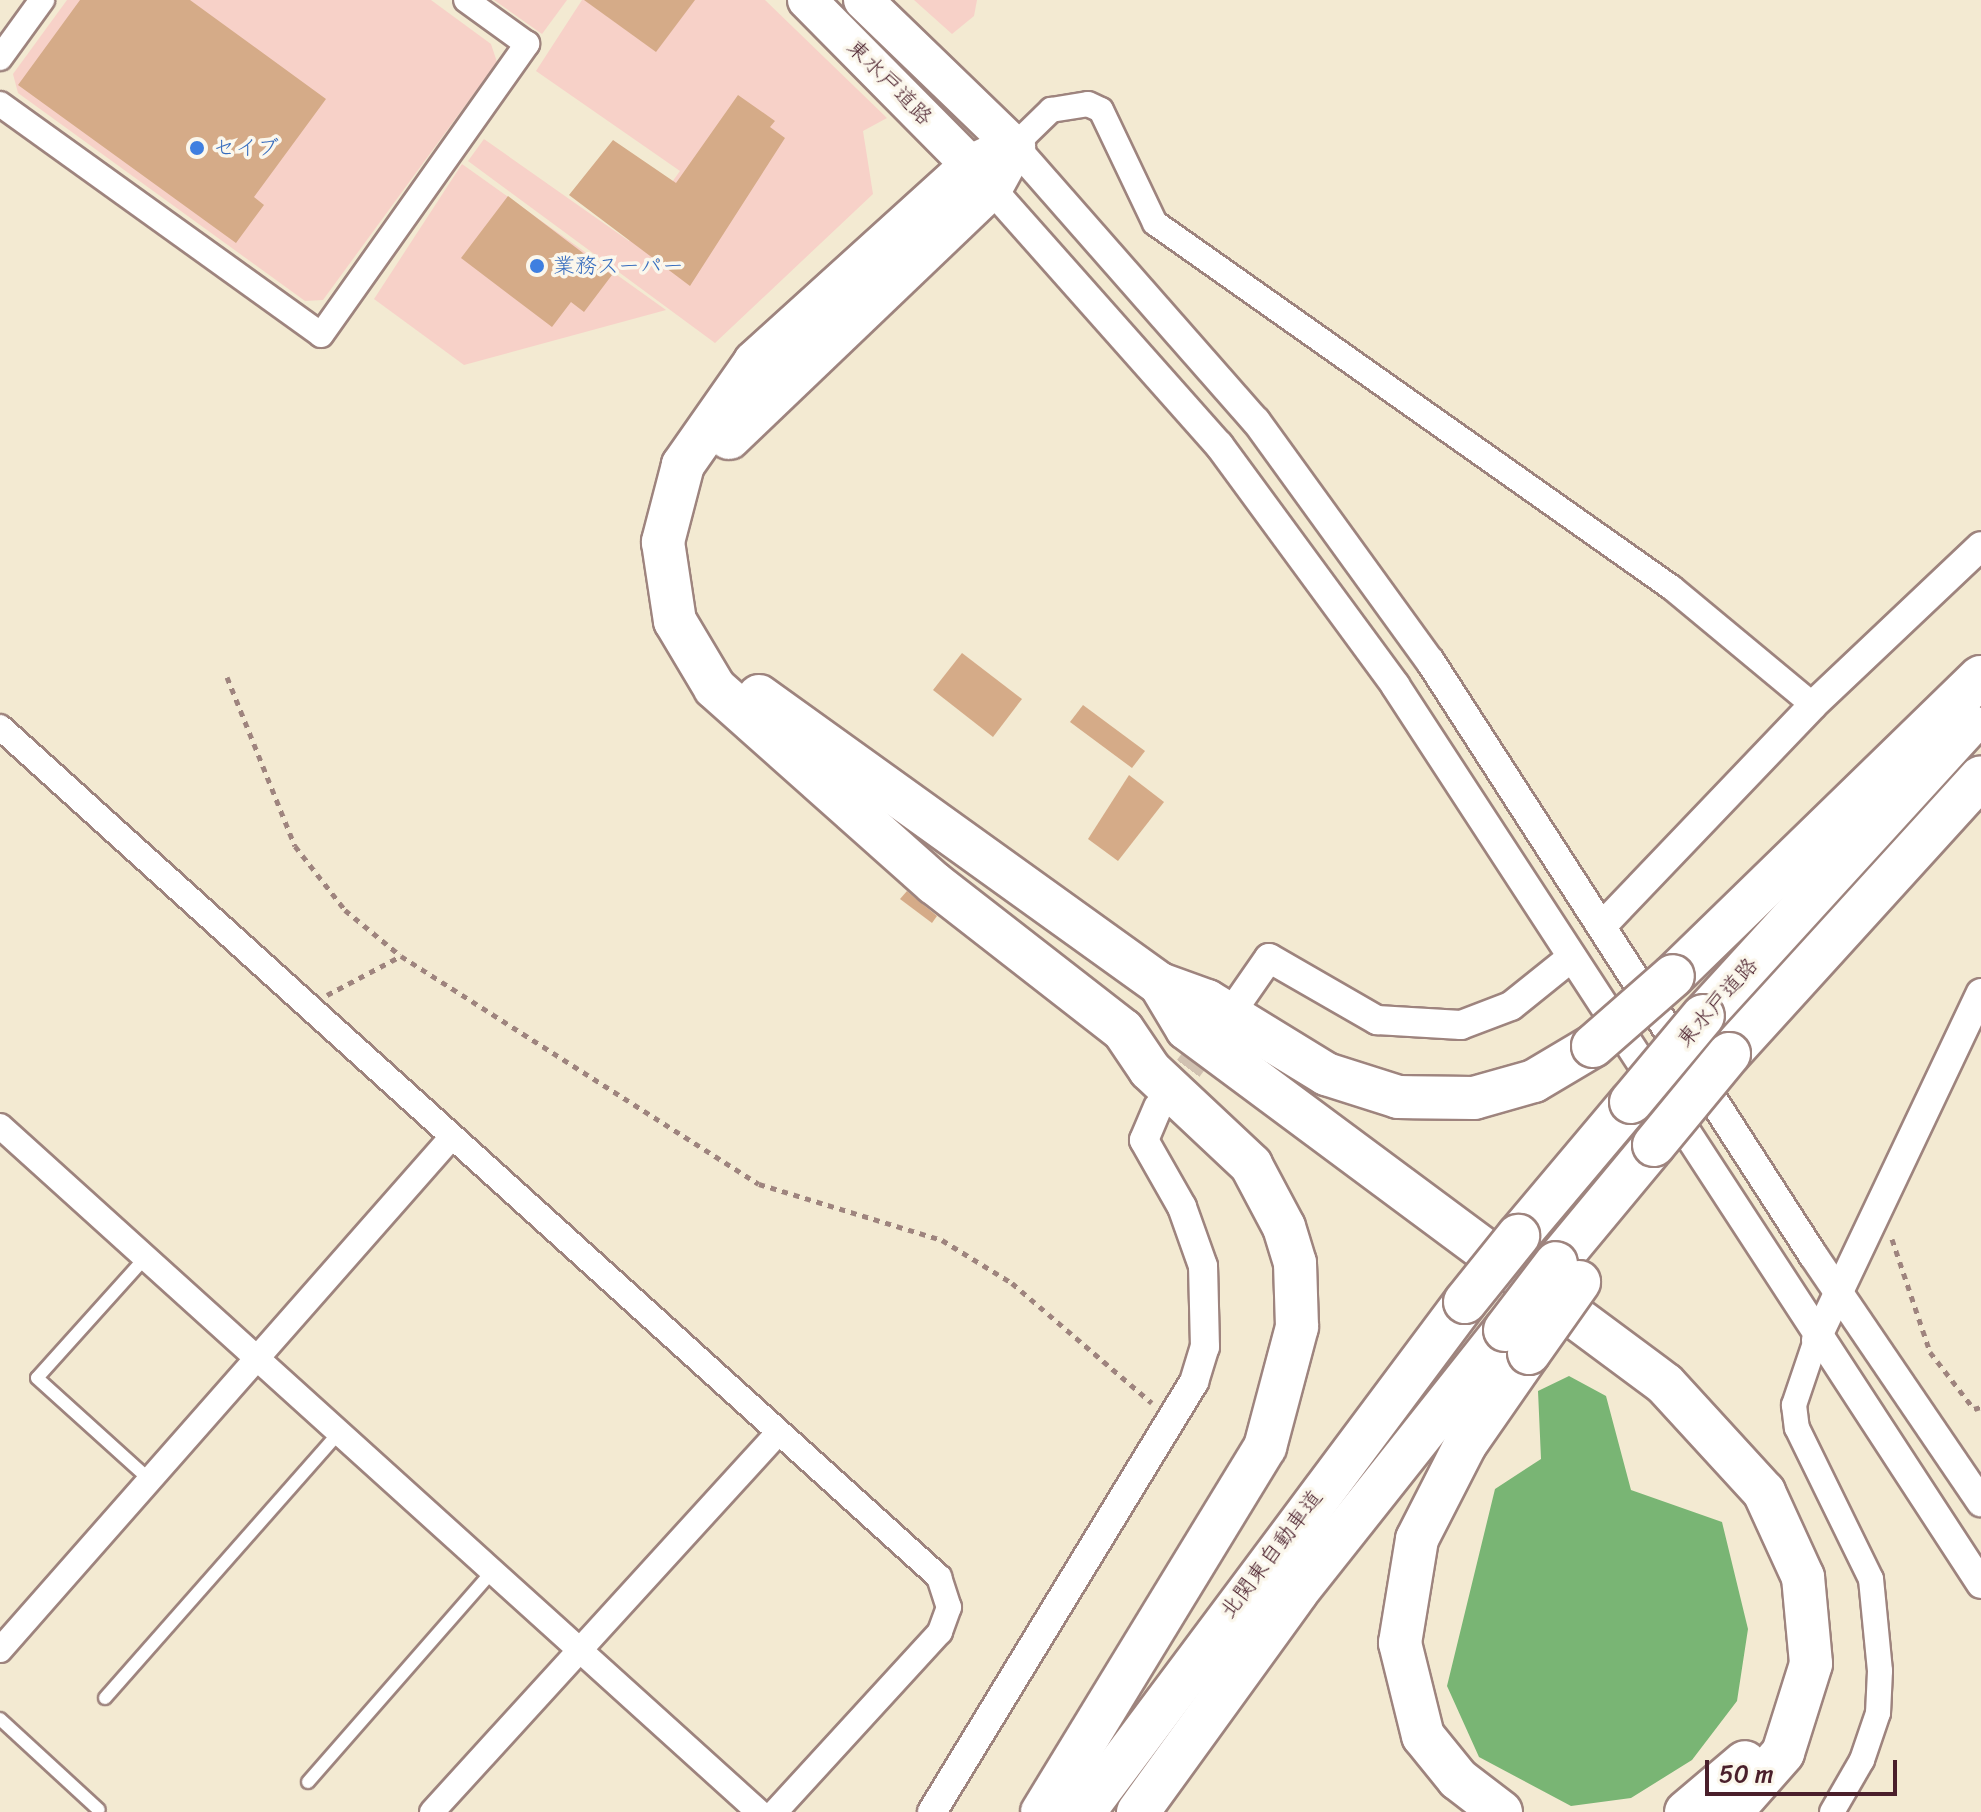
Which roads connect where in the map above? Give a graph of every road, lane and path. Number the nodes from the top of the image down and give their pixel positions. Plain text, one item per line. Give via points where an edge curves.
1 (42, 0) edge
2 (466, 0) edge
3 (807, 0) edge
4 (863, 0) edge
5 (0, 58) edge
6 (0, 104) edge
7 (1014, 146) junction
8 (981, 177) junction
9 (1981, 546) edge
10 (227, 677) dead end
11 (1981, 677) edge
12 (1813, 705) junction
13 (1981, 712) edge
14 (0, 727) edge
15 (1981, 777) edge
16 (1603, 925) junction
17 (401, 956) junction
18 (1572, 957) junction
19 (1160, 984) junction
20 (1981, 993) edge
21 (1237, 1004) tunnel mouth
22 (311, 1008) junction
23 (1123, 1030) junction
24 (1158, 1107) tunnel mouth
25 (0, 1126) edge
26 (450, 1139) junction
27 (1877, 1215) junction
28 (145, 1258) junction
29 (1837, 1293) junction
30 (1465, 1302) joint
31 (1816, 1340) junction
32 (1517, 1341) junction
33 (256, 1361) junction
34 (1981, 1407) edge
35 (1173, 1419) junction
36 (778, 1433) junction
37 (337, 1435) junction
38 (150, 1480) junction
39 (1981, 1502) edge
40 (490, 1574) junction
41 (1981, 1584) edge
42 (0, 1650) edge
43 (576, 1652) junction
44 (105, 1698) dead end
45 (0, 1719) edge
46 (308, 1782) dead end
47 (99, 1810) dead end
48 (432, 1812) edge
49 (759, 1812) edge
50 (775, 1812) edge
51 (932, 1812) edge
52 (1042, 1812) edge
53 (1084, 1812) edge
54 (1138, 1812) edge
55 (1501, 1812) edge
56 (1686, 1812) edge
57 (1731, 1812) edge
58 (1832, 1812) edge

1 - 5 street
2 - 6 street via 527,44 321,335
3 - 8 highway, 東水戸道路
4 - 7 highway, 東水戸道路
7 - 8 highway
7 - 12 street via 1051,110 1088,104 1101,110 1155,223 1672,588
7 - 16 street via 1256,421 1430,661
8 - 18 street via 1219,445 1413,711
8 - 19 highway via 719,450 689,535 694,594 715,647 745,686
8 - 23 highway via 787,332 715,413 673,490 663,542 667,593 685,645 715,688 934,883
9 - 12 street
10 - 17 path via 295,846 345,910
11 - 19 highway, bridge via 1673,976 1593,1046 1504,1091 1438,1101 1398,1097 1326,1074 1207,1001
12 - 16 street
13 - 30 highway, 東水戸道路, bridge via 1703,1016
14 - 22 street
15 - 32 highway, bridge via 1920,841 1733,1064
16 - 29 street
17 - 22 path
17 - 35 path via 759,1184 942,1240 1012,1283
18 - 21 street via 1511,1006 1461,1025 1377,1020 1269,958
18 - 31 street
19 - 57 highway via 1187,1029 1665,1384 1764,1492 1803,1577 1811,1664 1783,1753
20 - 27 street
22 - 26 street
23 - 52 highway via 1150,1070 1228,1139 1268,1192 1295,1263 1297,1327 1281,1405 1246,1486
23 - 56 highway via 1173,1046 1648,1402 1745,1508 1779,1584 1785,1669 1753,1753
24 - 35 street via 1144,1140 1182,1207 1203,1266 1207,1306 1201,1359
25 - 28 street
26 - 33 street
26 - 36 street
27 - 29 street
27 - 34 path via 1896,1246 1930,1352 1974,1409
28 - 33 street
28 - 38 lane via 37,1378
29 - 31 street
29 - 39 street
30 - 53 highway, 北関東自動車道
31 - 41 street
31 - 58 street via 1794,1405 1797,1428 1871,1579 1880,1671 1878,1713 1862,1760
32 - 54 highway, 北関東自動車道 via 1297,1592
32 - 55 highway via 1417,1539 1400,1643 1423,1736 1458,1779
33 - 37 street
33 - 38 street
35 - 51 street
36 - 43 street
36 - 50 street via 939,1577 949,1607 940,1632
37 - 40 street
37 - 44 lane
38 - 42 street
40 - 43 street
40 - 46 lane
43 - 48 street
43 - 49 street
45 - 47 lane

